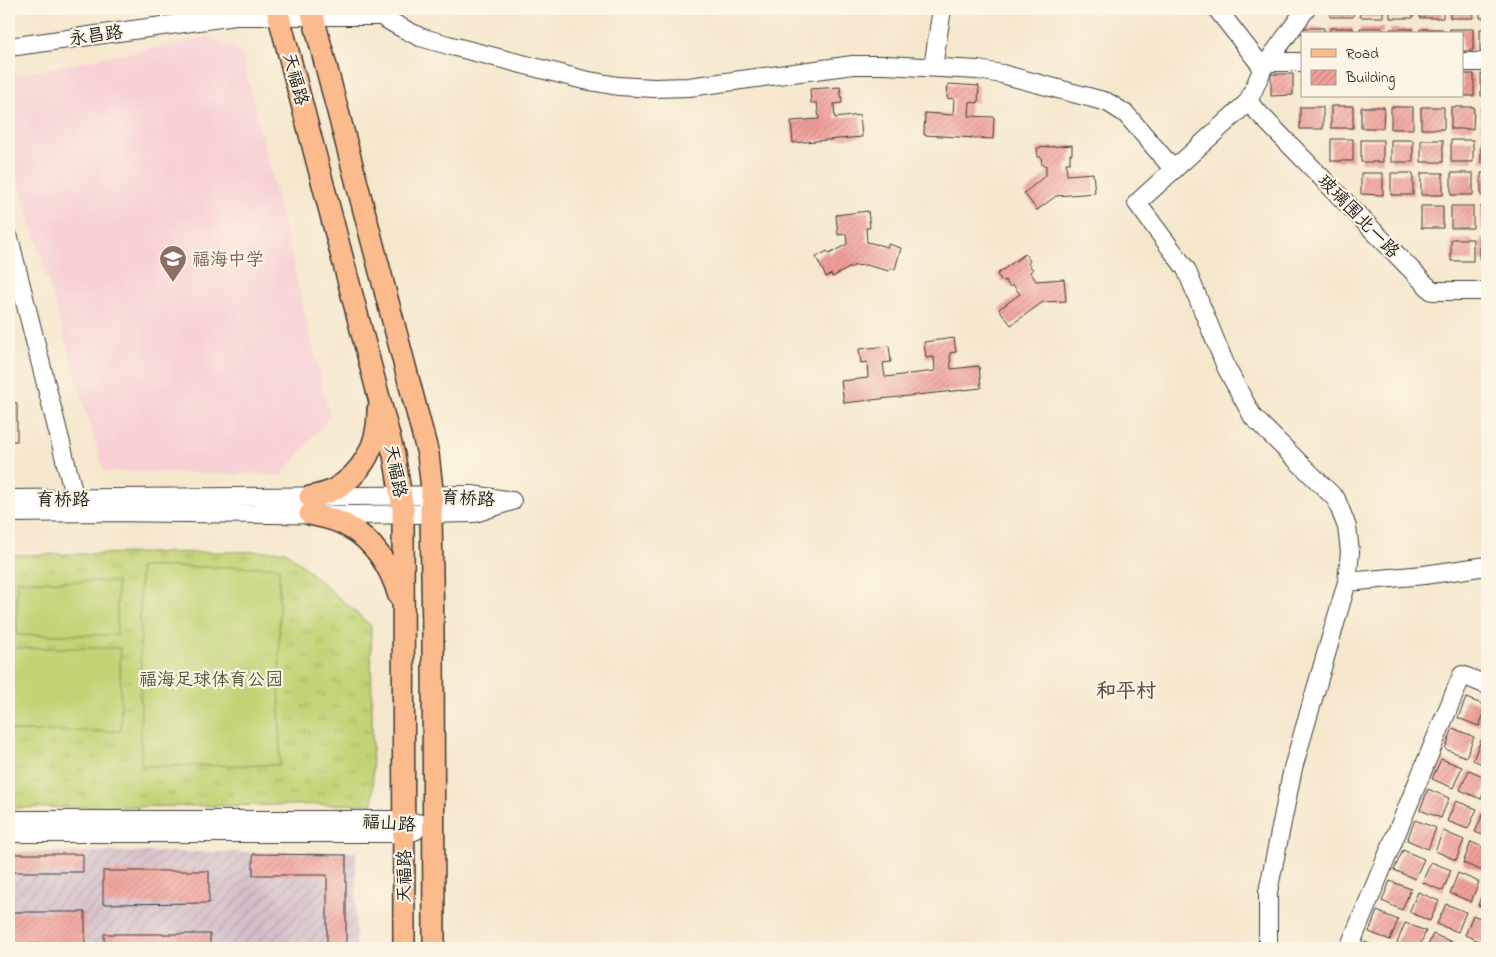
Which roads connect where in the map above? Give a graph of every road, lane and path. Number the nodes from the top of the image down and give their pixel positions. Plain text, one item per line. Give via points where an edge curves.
1 (202, 9) edge
2 (942, 9) edge
3 (1217, 9) edge
4 (1306, 9) edge
5 (374, 12) edge
6 (278, 13) edge
7 (312, 13) edge
8 (9, 36) edge
9 (9, 47) edge
10 (1301, 62) edge
11 (1464, 62) edge
12 (1487, 62) edge
13 (1265, 65) junction
14 (933, 67) junction
15 (1248, 102) junction
16 (1174, 170) junction
17 (9, 238) edge
18 (1487, 291) edge
19 (378, 392) junction
20 (9, 499) edge
21 (75, 499) junction
22 (402, 505) junction
23 (431, 505) junction
24 (310, 506) junction
25 (9, 513) edge
26 (1487, 566) edge
27 (1347, 582) junction
28 (404, 619) junction
29 (1487, 685) edge
30 (9, 820) edge
31 (404, 827) junction
32 (434, 827) junction
33 (9, 833) edge
34 (404, 948) edge
35 (434, 948) edge
36 (1268, 948) edge
37 (1349, 948) edge

1 - 8 street, 永昌路
2 - 14 street
3 - 13 street
4 - 13 street
5 - 7 street, 永昌路
5 - 14 street via 420,36 448,45 618,86 689,87 852,65
6 - 7 street, 永昌路
6 - 9 street, 永昌路
6 - 19 main road, 天福路
7 - 23 main road, 天福路 via 428,454
10 - 13 street
11 - 12 street
13 - 15 street
14 - 16 street via 994,73 1107,102 1126,114
15 - 16 street
15 - 18 street, 玻璃围北一路 via 1432,291
16 - 27 street via 1137,203 1186,269 1228,369 1253,417 1336,500 1347,526 1350,552
17 - 21 street
19 - 22 main road, 天福路 via 394,455
19 - 24 main road via 375,435 360,470
20 - 21 street, 育桥路
21 - 24 street, 育桥路
22 - 23 street, 育桥路
22 - 24 street, 育桥路
22 - 28 main road, 天福路
23 - 32 main road, 天福路
24 - 25 street, 育桥路
24 - 28 main road via 348,526 381,556 393,576
26 - 27 street
27 - 36 street via 1293,768 1268,892
28 - 31 main road, 天福路
29 - 37 street via 1462,675
30 - 31 street, 福山路
31 - 32 street, 福山路
31 - 33 street, 福山路
31 - 34 main road, 天福路
32 - 35 main road, 天福路

